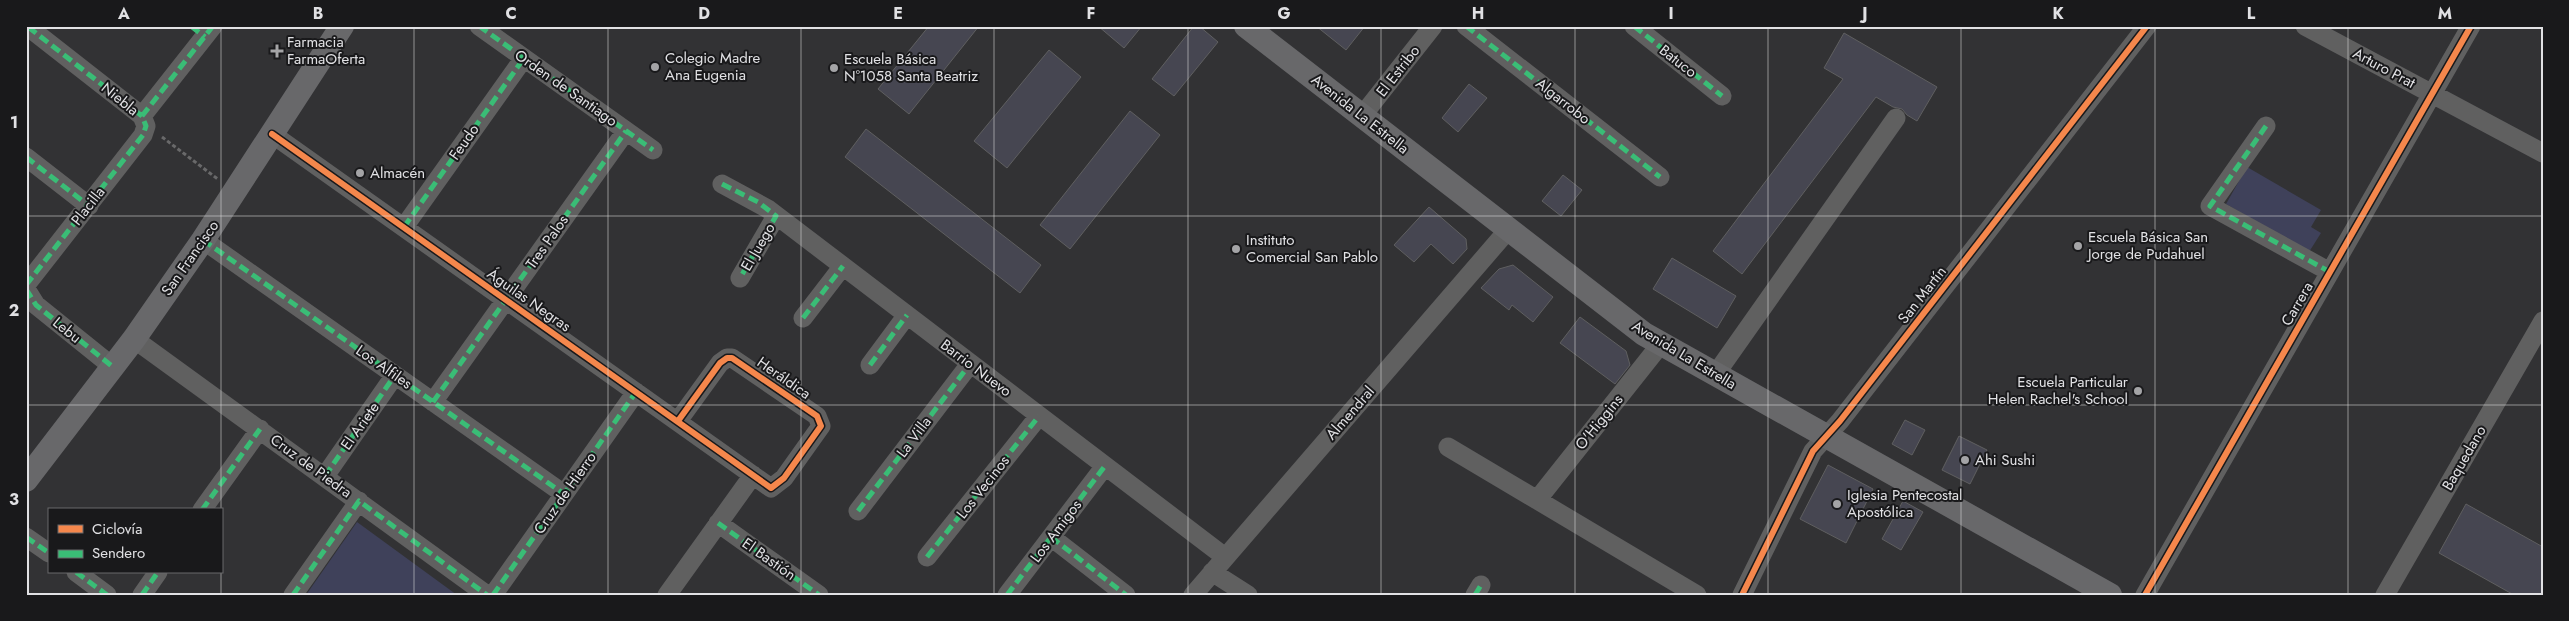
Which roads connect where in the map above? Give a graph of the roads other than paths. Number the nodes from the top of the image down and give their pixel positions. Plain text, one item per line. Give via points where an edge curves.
1 (27, 26) edge
2 (342, 26) edge
3 (479, 26) edge
4 (1246, 26) edge
5 (1433, 26) edge
6 (1466, 26) edge
7 (1634, 26) edge
8 (2147, 26) edge
9 (2305, 26) edge
10 (2471, 26) edge
11 (203, 30) edge
12 (524, 58) junction
13 (2432, 94) junction
14 (1722, 96) dead end
15 (1362, 116) junction
16 (1896, 118) dead end
17 (144, 121) junction
18 (2266, 126) dead end
19 (626, 131) junction
20 (272, 134) junction
21 (653, 150) dead end
22 (2543, 153) edge
23 (26, 156) edge
24 (1660, 177) dead end
25 (722, 184) dead end
26 (89, 206) junction
27 (776, 216) junction
28 (404, 227) junction
29 (1508, 230) junction
30 (203, 240) junction
31 (843, 266) junction
32 (2330, 272) junction
33 (740, 278) dead end
34 (26, 285) edge
35 (26, 289) edge
36 (506, 299) junction
37 (907, 315) junction
38 (803, 318) dead end
39 (2543, 321) edge
40 (134, 339) junction
41 (1660, 344) junction
42 (970, 364) junction
43 (870, 365) dead end
44 (113, 367) junction
45 (395, 375) junction
46 (1715, 375) junction
47 (636, 392) junction
48 (433, 402) junction
49 (1039, 416) junction
50 (678, 421) junction
51 (260, 429) junction
52 (1826, 437) junction
53 (1448, 447) dead end
54 (1105, 466) junction
55 (752, 475) junction
56 (325, 476) junction
57 (26, 480) edge
58 (771, 488) joint
59 (564, 494) junction
60 (1537, 500) junction
61 (359, 501) junction
62 (203, 508) edge
63 (858, 511) dead end
64 (718, 523) junction
65 (26, 537) edge
66 (1051, 537) junction
67 (48, 552) edge
68 (927, 557) dead end
69 (1226, 557) junction
70 (1212, 572) junction
71 (79, 574) edge
72 (157, 574) edge
73 (1695, 594) edge
74 (107, 595) edge
75 (142, 595) edge
76 (293, 595) edge
77 (487, 595) edge
78 (493, 595) edge
79 (667, 595) edge
80 (819, 595) edge
81 (1007, 595) edge
82 (1126, 595) edge
83 (1193, 595) edge
84 (1248, 595) edge
85 (1742, 595) edge
86 (2110, 595) edge
87 (2145, 595) edge
88 (2385, 595) edge

1 - 17 street, Niebla
2 - 20 main road, San Francisco
3 - 12 street, Orden de Santiago
4 - 15 main road, Avenida La Estrella
5 - 15 street, El Estribo
6 - 24 street, Algarrobo
7 - 14 street, Batuco
8 - 52 street, San Martín
9 - 13 street, Arturo Prat
10 - 13 street, Carrera
11 - 17 street, Placilla
12 - 19 street, Orden de Santiago
12 - 28 street, Feudo
13 - 22 street, Arturo Prat
13 - 32 street, Carrera
15 - 29 main road, Avenida La Estrella
16 - 46 street
17 - 26 street, Placilla via 143,135
18 - 32 street, Carrera via 2210,206
19 - 21 street, Orden de Santiago
19 - 36 street, Tres Palos
20 - 28 street, Águilas Negras
20 - 30 main road, San Francisco
23 - 26 street
25 - 27 street, Barrio Nuevo via 758,202
26 - 34 street, Placilla
27 - 31 street, Barrio Nuevo
27 - 33 street, El Juego
28 - 36 street, Águilas Negras
29 - 41 main road, Avenida La Estrella
29 - 69 street, Almendral
30 - 40 main road, San Francisco
30 - 45 street, Los Alfiles
31 - 37 street, Barrio Nuevo
31 - 38 street
32 - 87 street, Carrera
35 - 44 street, Lebu via 36,306
36 - 47 street, Águilas Negras
36 - 48 street, Tres Palos
37 - 42 street, Barrio Nuevo
37 - 43 street
39 - 88 street, Baquedano
40 - 44 main road, San Francisco
40 - 51 street, Cruz de Piedra
41 - 46 main road, Avenida La Estrella
41 - 60 street, O'Higgins
42 - 49 street, Barrio Nuevo
42 - 63 street, La Villa
44 - 57 main road, San Francisco
45 - 48 street, Los Alfiles
45 - 56 street, El Ariete
46 - 52 main road, Avenida La Estrella
47 - 50 street, Águilas Negras
47 - 59 street, Cruz de Hierro
48 - 59 street, Los Alfiles
49 - 54 street, Barrio Nuevo
49 - 68 street, Los Vecinos
50 - 55 street, Águilas Negras
50 - 58 street, Heráldica via 727,358 736,360 817,416 819,430 784,478
51 - 56 street, Cruz de Piedra
51 - 62 street
52 - 85 street, San Martín via 1813,451
52 - 86 main road, Avenida La Estrella
53 - 60 street
54 - 66 street, Los Amigos
54 - 69 street, Barrio Nuevo
55 - 58 street, Águilas Negras
55 - 64 street
56 - 61 street, Cruz de Piedra
59 - 78 street, Cruz de Hierro
60 - 73 street
61 - 76 street
61 - 77 street, Cruz de Piedra
64 - 79 street
64 - 80 street, El Bastión
65 - 67 street
66 - 81 street, Los Amigos
66 - 82 street
69 - 70 street, Almendral
70 - 83 street, Almendral
70 - 84 street
71 - 74 street
72 - 75 street

